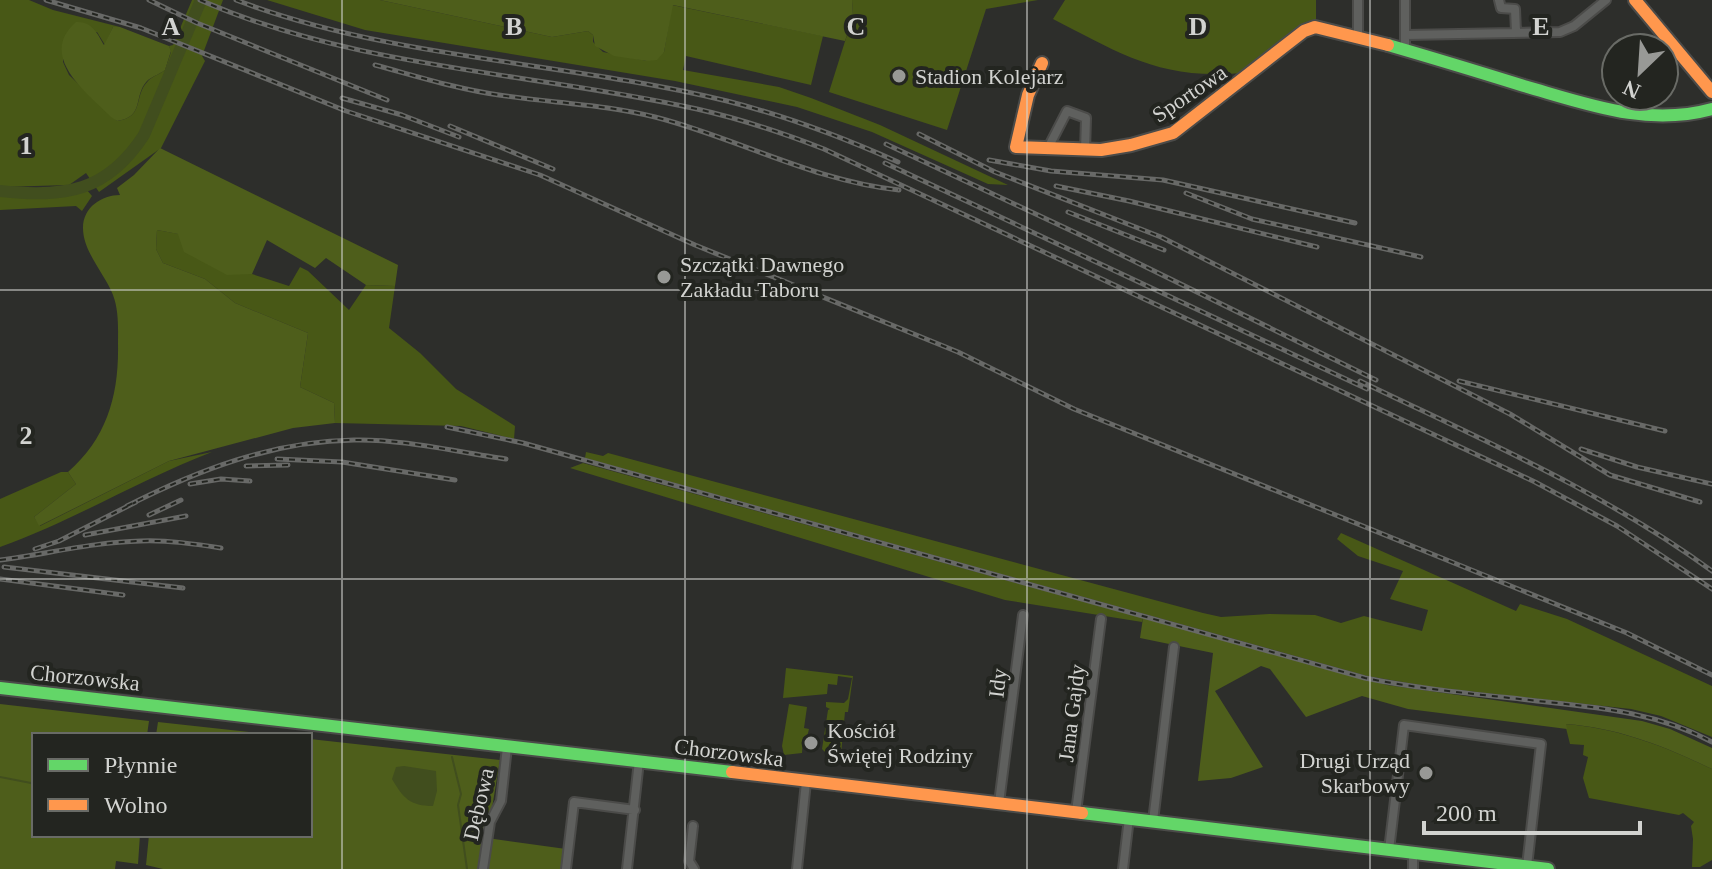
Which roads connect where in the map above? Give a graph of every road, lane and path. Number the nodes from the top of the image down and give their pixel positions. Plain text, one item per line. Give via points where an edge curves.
1 (1358, 0) edge
2 (1405, 0) edge
3 (1499, 0) edge
4 (1606, 0) edge
5 (1635, 0) edge
6 (1516, 32) junction
7 (1406, 35) junction
8 (1358, 36) junction
9 (1405, 50) junction
10 (1042, 63) dead end
11 (1712, 92) edge
12 (1712, 109) edge
13 (1047, 150) junction
14 (1085, 151) junction
15 (1023, 615) dead end
16 (1101, 619) dead end
17 (1174, 647) dead end
18 (0, 688) edge
19 (507, 747) junction
20 (639, 761) junction
21 (806, 782) junction
22 (999, 803) junction
23 (635, 810) junction
24 (1076, 812) junction
25 (1129, 818) junction
26 (1153, 821) junction
27 (693, 826) dead end
28 (1389, 850) junction
29 (1413, 853) junction
30 (1527, 866) junction
31 (483, 869) edge
32 (566, 869) edge
33 (627, 869) edge
34 (698, 869) edge
35 (797, 869) edge
36 (1123, 869) edge
37 (1413, 869) edge
38 (1548, 869) edge

1 - 8 street
2 - 7 street
3 - 6 street via 1501,8 1515,9
4 - 6 street via 1565,31
5 - 11 main road
6 - 7 street
7 - 9 street
8 - 9 main road, Sportowa
8 - 14 main road, Sportowa via 1315,27 1304,31 1173,133
9 - 12 main road, Sportowa via 1625,114 1666,117
10 - 13 main road, Sportowa via 1016,147
13 - 14 main road, Sportowa
13 - 14 street via 1067,111 1086,118
15 - 22 street, Idy
16 - 24 street, Jana Gajdy
17 - 26 street
18 - 19 main road, Chorzowska
19 - 20 main road, Chorzowska
19 - 31 street, Dębowa via 501,801 490,822
20 - 21 main road, Chorzowska
20 - 23 street
21 - 22 main road, Chorzowska
21 - 35 street
22 - 24 main road, Chorzowska
23 - 32 street via 574,802
23 - 33 street
24 - 25 main road, Chorzowska
25 - 26 main road, Chorzowska
25 - 36 street
26 - 28 main road, Chorzowska
27 - 34 street via 689,861
28 - 29 main road, Chorzowska
28 - 30 street via 1404,725 1541,744
29 - 30 main road, Chorzowska
29 - 37 street
30 - 38 main road, Chorzowska

